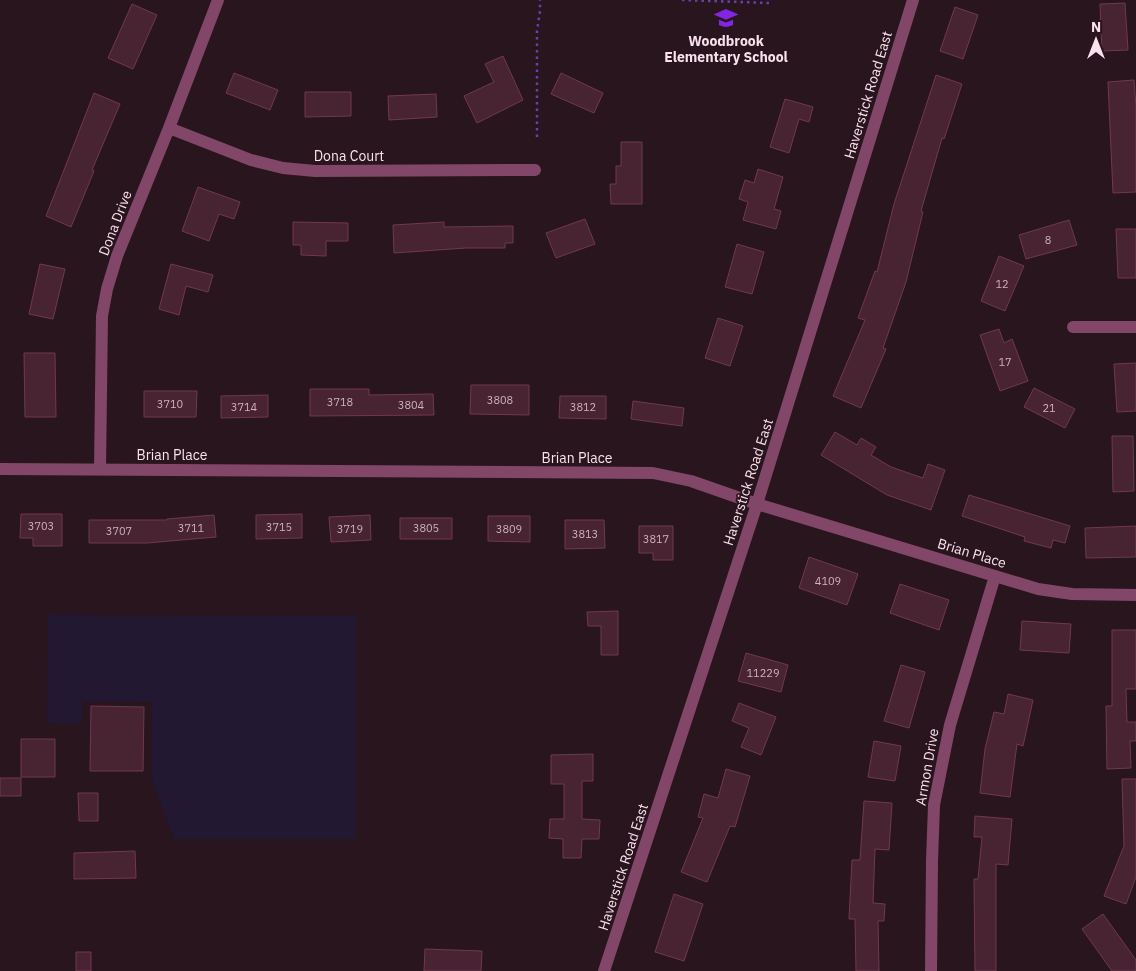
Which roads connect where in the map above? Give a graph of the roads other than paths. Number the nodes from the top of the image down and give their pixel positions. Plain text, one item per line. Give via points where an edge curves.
1 (218, 0) edge
2 (913, 0) edge
3 (169, 128) junction
4 (535, 170) dead end
5 (1073, 326) dead end
6 (1136, 326) edge
7 (0, 469) edge
8 (100, 470) junction
9 (757, 504) junction
10 (996, 576) junction
11 (1136, 595) edge
12 (604, 971) edge
13 (931, 971) edge

1 - 3 street, Dona Drive
2 - 9 street, Haverstick Road East
3 - 4 street, Dona Court via 251,160 283,168
3 - 8 street, Dona Drive via 117,256 102,316
5 - 6 street
7 - 8 street, Brian Place
8 - 9 street, Brian Place via 653,473 690,481
9 - 10 street, Brian Place
9 - 12 street, Haverstick Road East
10 - 11 street, Brian Place via 1038,589 1072,594
10 - 13 street, Armon Drive via 950,724 934,805

